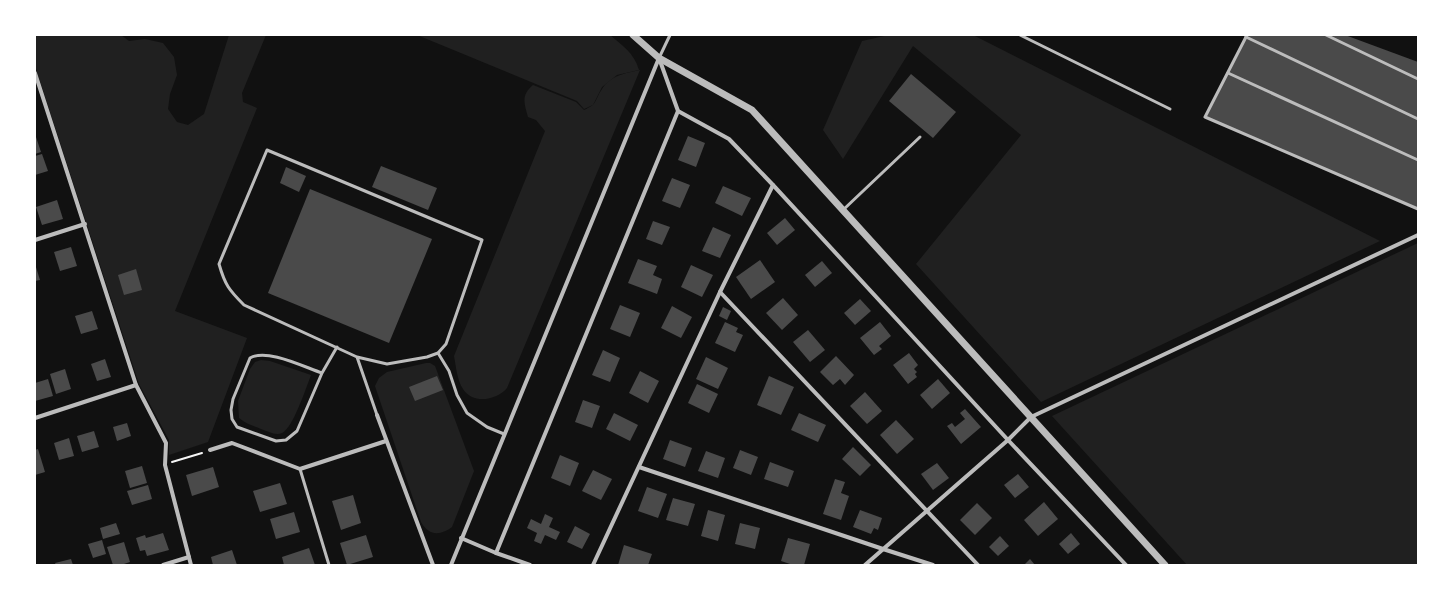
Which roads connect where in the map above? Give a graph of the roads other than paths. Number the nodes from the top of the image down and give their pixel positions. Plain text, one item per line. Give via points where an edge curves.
1 (633, 35) edge
2 (670, 35) edge
3 (1020, 35) edge
4 (1326, 35) edge
5 (1246, 36) edge
6 (659, 58) junction
7 (35, 73) edge
8 (1228, 73) junction
9 (1418, 79) edge
10 (1170, 109) dead end
11 (678, 111) junction
12 (1418, 118) edge
13 (920, 137) dead end
14 (1418, 160) edge
15 (773, 185) junction
16 (1418, 209) edge
17 (843, 210) junction
18 (85, 224) junction
19 (1418, 235) edge
20 (35, 240) edge
21 (720, 292) junction
22 (337, 347) junction
23 (438, 353) junction
24 (357, 356) junction
25 (322, 373) junction
26 (136, 385) junction
27 (377, 415) joint
28 (1031, 417) junction
29 (35, 418) edge
30 (504, 434) junction
31 (1008, 440) junction
32 (386, 441) junction
33 (210, 450) road end
34 (639, 467) junction
35 (300, 469) junction
36 (927, 511) junction
37 (461, 538) junction
38 (882, 550) junction
39 (496, 553) junction
40 (188, 557) junction
41 (163, 565) edge
42 (191, 565) edge
43 (329, 565) edge
44 (433, 565) edge
45 (451, 565) edge
46 (530, 565) edge
47 (593, 565) edge
48 (865, 565) edge
49 (933, 565) edge
50 (978, 565) edge
51 (1126, 565) edge
52 (1165, 565) edge

1 - 6 street
2 - 6 lane
3 - 10 lane
4 - 9 lane
5 - 8 lane
5 - 12 lane
6 - 11 street
6 - 17 street via 752,110
6 - 30 street
7 - 18 street
8 - 14 lane
8 - 16 lane via 1205,117
11 - 15 street via 729,139
11 - 39 street
13 - 17 lane
15 - 21 street
15 - 31 street
17 - 28 street
18 - 20 street
18 - 26 street
19 - 28 street
21 - 34 street
21 - 36 street
22 - 23 lane via 244,305 224,281 219,264 267,150 482,240 446,344
22 - 24 lane
22 - 25 lane
23 - 24 lane via 387,364
23 - 30 lane via 449,371 457,395 467,413 487,427
24 - 27 lane
25 - 25 lane via 297,431 286,440 276,441 237,427 232,419 233,399 250,358 271,355
26 - 29 street
26 - 40 street via 166,443 165,464
27 - 32 street
28 - 31 street
28 - 52 street
30 - 37 street
31 - 36 street
31 - 51 street
32 - 35 street
32 - 44 street
33 - 35 street via 232,443
34 - 38 street
34 - 47 street
35 - 43 lane
36 - 38 street
36 - 50 street
37 - 39 street
37 - 45 street
38 - 48 street
38 - 49 street
39 - 46 street
40 - 41 street
40 - 42 street

